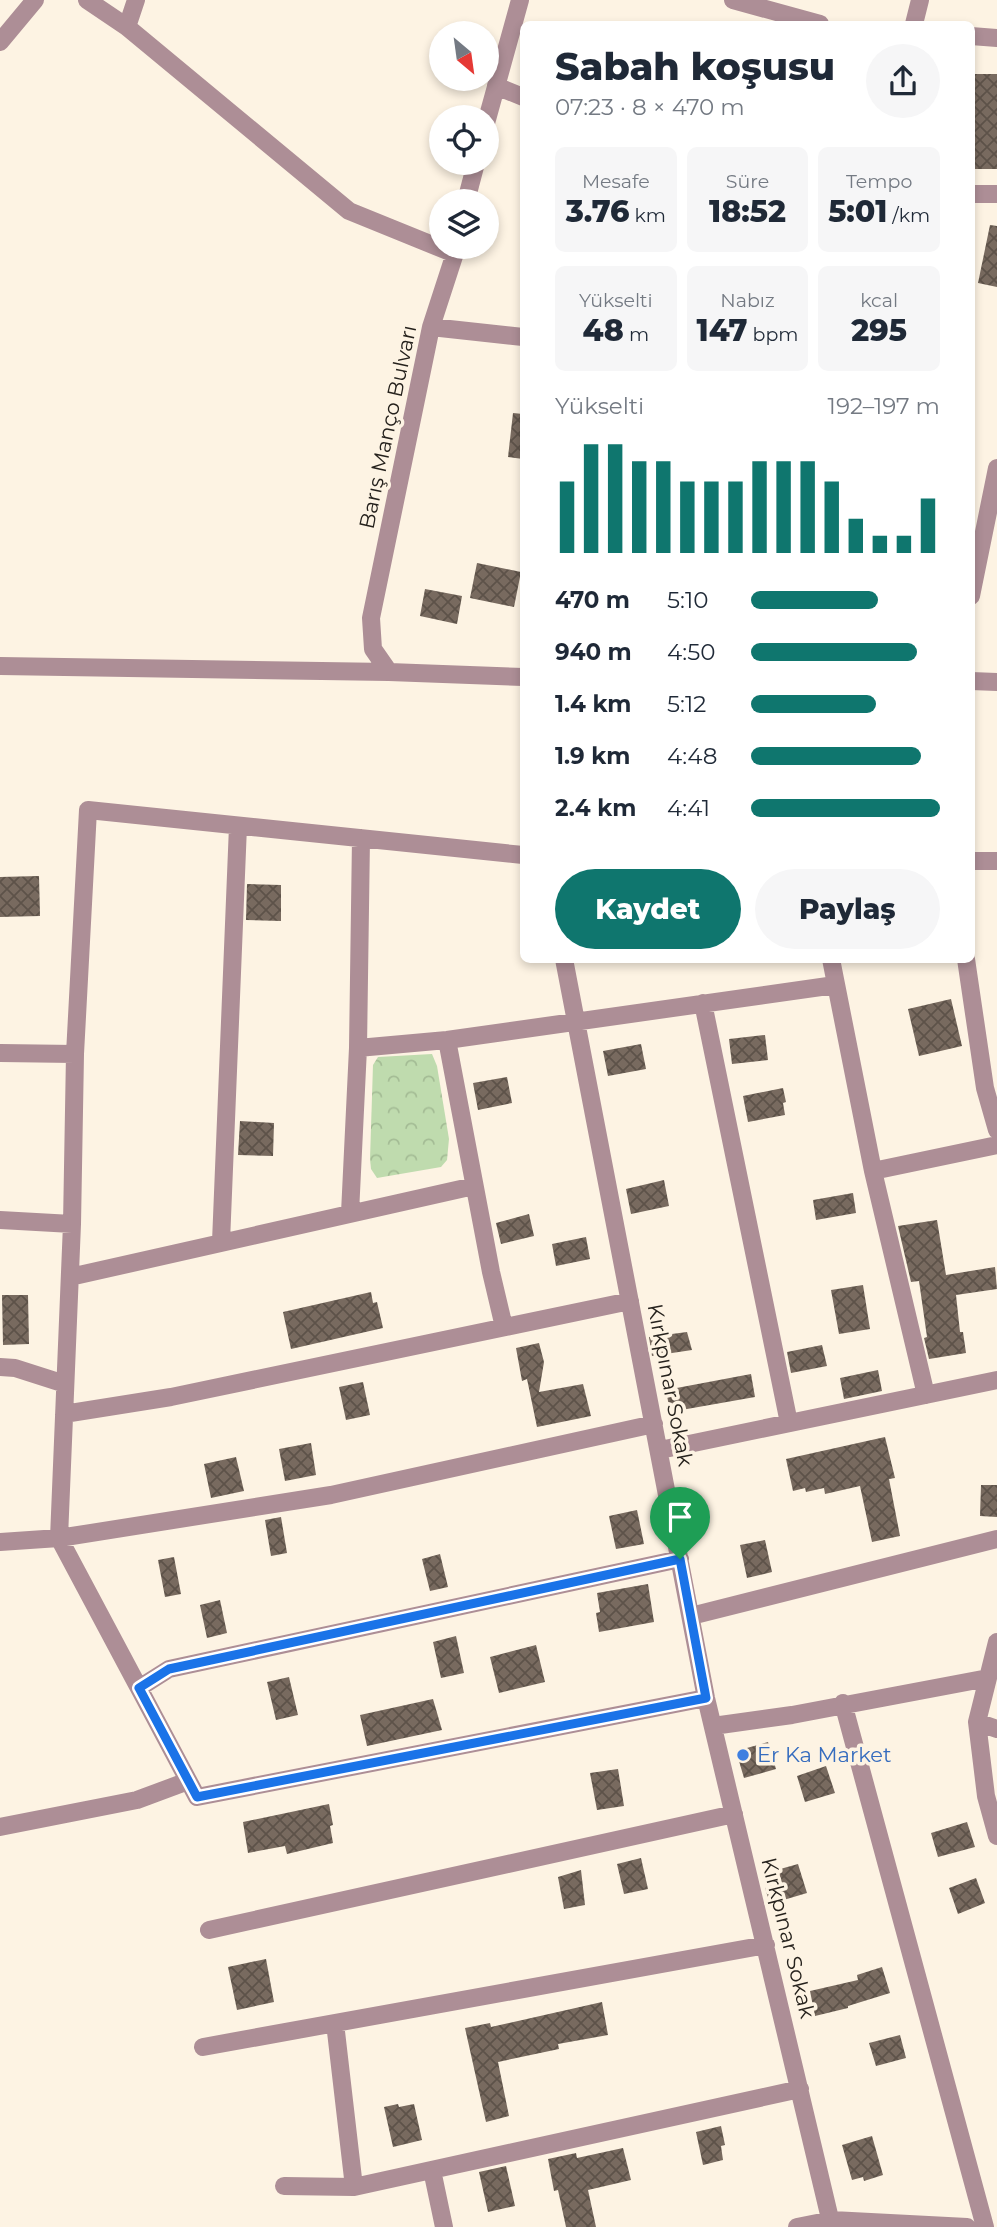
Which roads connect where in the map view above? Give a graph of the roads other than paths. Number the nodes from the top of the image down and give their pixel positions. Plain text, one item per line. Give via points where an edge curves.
1 (35, 0) edge
2 (87, 0) edge
3 (136, 0) edge
4 (520, 0) edge
5 (733, 0) edge
6 (920, 0) edge
7 (809, 21) edge
8 (915, 21) edge
9 (127, 27) junction
10 (975, 36) edge
11 (997, 38) edge
12 (0, 41) edge
13 (499, 75) edge
14 (499, 87) edge
15 (520, 96) edge
16 (975, 194) edge
17 (997, 194) edge
18 (429, 240) edge
19 (453, 259) edge
20 (431, 327) junction
21 (520, 337) edge
22 (997, 468) edge
23 (975, 576) edge
24 (0, 666) edge
25 (389, 672) junction
26 (520, 677) edge
27 (975, 681) edge
28 (997, 682) edge
29 (238, 825) junction
30 (361, 838) junction
31 (520, 855) edge
32 (975, 861) edge
33 (997, 861) edge
34 (565, 963) edge
35 (832, 963) edge
36 (967, 963) edge
37 (835, 985) junction
38 (703, 1003) junction
39 (576, 1020) junction
40 (447, 1040) junction
41 (358, 1048) junction
42 (0, 1053) edge
43 (75, 1054) junction
44 (997, 1130) edge
45 (997, 1145) edge
46 (873, 1171) junction
47 (474, 1185) junction
48 (350, 1213) junction
49 (0, 1220) edge
50 (72, 1224) junction
51 (221, 1242) junction
52 (69, 1277) junction
53 (630, 1301) junction
54 (503, 1327) junction
55 (0, 1367) edge
56 (997, 1380) edge
57 (65, 1384) junction
58 (926, 1395) junction
59 (64, 1414) junction
60 (789, 1423) junction
61 (654, 1424) junction
62 (660, 1450) junction
63 (59, 1538) junction
64 (997, 1539) edge
65 (0, 1542) edge
66 (680, 1559) junction
67 (691, 1616) junction
68 (997, 1642) edge
69 (988, 1678) junction
70 (139, 1688) junction
71 (706, 1698) junction
72 (843, 1703) junction
73 (977, 1722) junction
74 (713, 1726) junction
75 (997, 1729) edge
76 (188, 1781) junction
77 (734, 1814) junction
78 (0, 1827) edge
79 (997, 1836) edge
80 (209, 1930) dead end
81 (766, 1945) junction
82 (335, 2023) junction
83 (203, 2047) dead end
84 (800, 2089) junction
85 (432, 2170) junction
86 (284, 2186) dead end
87 (354, 2188) junction
88 (832, 2223) edge
89 (444, 2227) edge
90 (797, 2227) edge
91 (967, 2227) edge
92 (985, 2227) edge

1 - 12 street
2 - 9 street
3 - 9 street
4 - 13 street
5 - 7 street
6 - 8 street
9 - 18 street via 349,211
10 - 11 street
14 - 15 street
16 - 17 street
19 - 20 street, Barış Manço Bulvarı
20 - 21 street
20 - 25 street, Barış Manço Bulvarı via 371,618 373,649
22 - 23 street
24 - 25 street
25 - 26 street
27 - 28 street
29 - 30 street
29 - 43 street via 88,810
29 - 51 street
30 - 31 street
30 - 41 street
32 - 33 street
34 - 39 street, Kırkpınar Sokak
35 - 37 street
36 - 44 street via 985,1088
37 - 38 street
37 - 46 street
38 - 39 street
38 - 60 street
39 - 40 street
39 - 53 street, Kırkpınar Sokak
40 - 41 street
40 - 47 street
41 - 48 street
42 - 43 street
43 - 50 street
45 - 46 street
46 - 58 street
47 - 48 street
47 - 54 street
48 - 51 street
49 - 50 street
50 - 52 street
51 - 52 street
52 - 57 street
53 - 54 street
53 - 61 street, Kırkpınar Sokak
54 - 59 street via 171,1397
55 - 57 street
56 - 58 street
57 - 59 street
58 - 60 street
59 - 63 street
60 - 62 street
61 - 62 street, Kırkpınar Sokak
61 - 63 street via 331,1495
62 - 66 street, Kırkpınar Sokak
63 - 65 street
63 - 70 street
64 - 67 street
66 - 67 street, Kırkpınar Sokak
66 - 70 street via 169,1669
67 - 71 street, Kırkpınar Sokak
68 - 69 street
69 - 72 street
69 - 73 street
70 - 76 street
71 - 74 street, Kırkpınar Sokak
71 - 76 street via 197,1797
72 - 74 street
72 - 92 street
73 - 75 street
73 - 79 street via 986,1796
74 - 77 street, Kırkpınar Sokak
76 - 78 street via 136,1800
77 - 80 street
77 - 81 street, Kırkpınar Sokak
81 - 82 street
81 - 84 street, Kırkpınar Sokak
82 - 83 street
82 - 87 street
84 - 85 street
84 - 88 street, Kırkpınar Sokak
85 - 87 street
85 - 89 street
86 - 87 street
88 - 90 street
88 - 91 street

